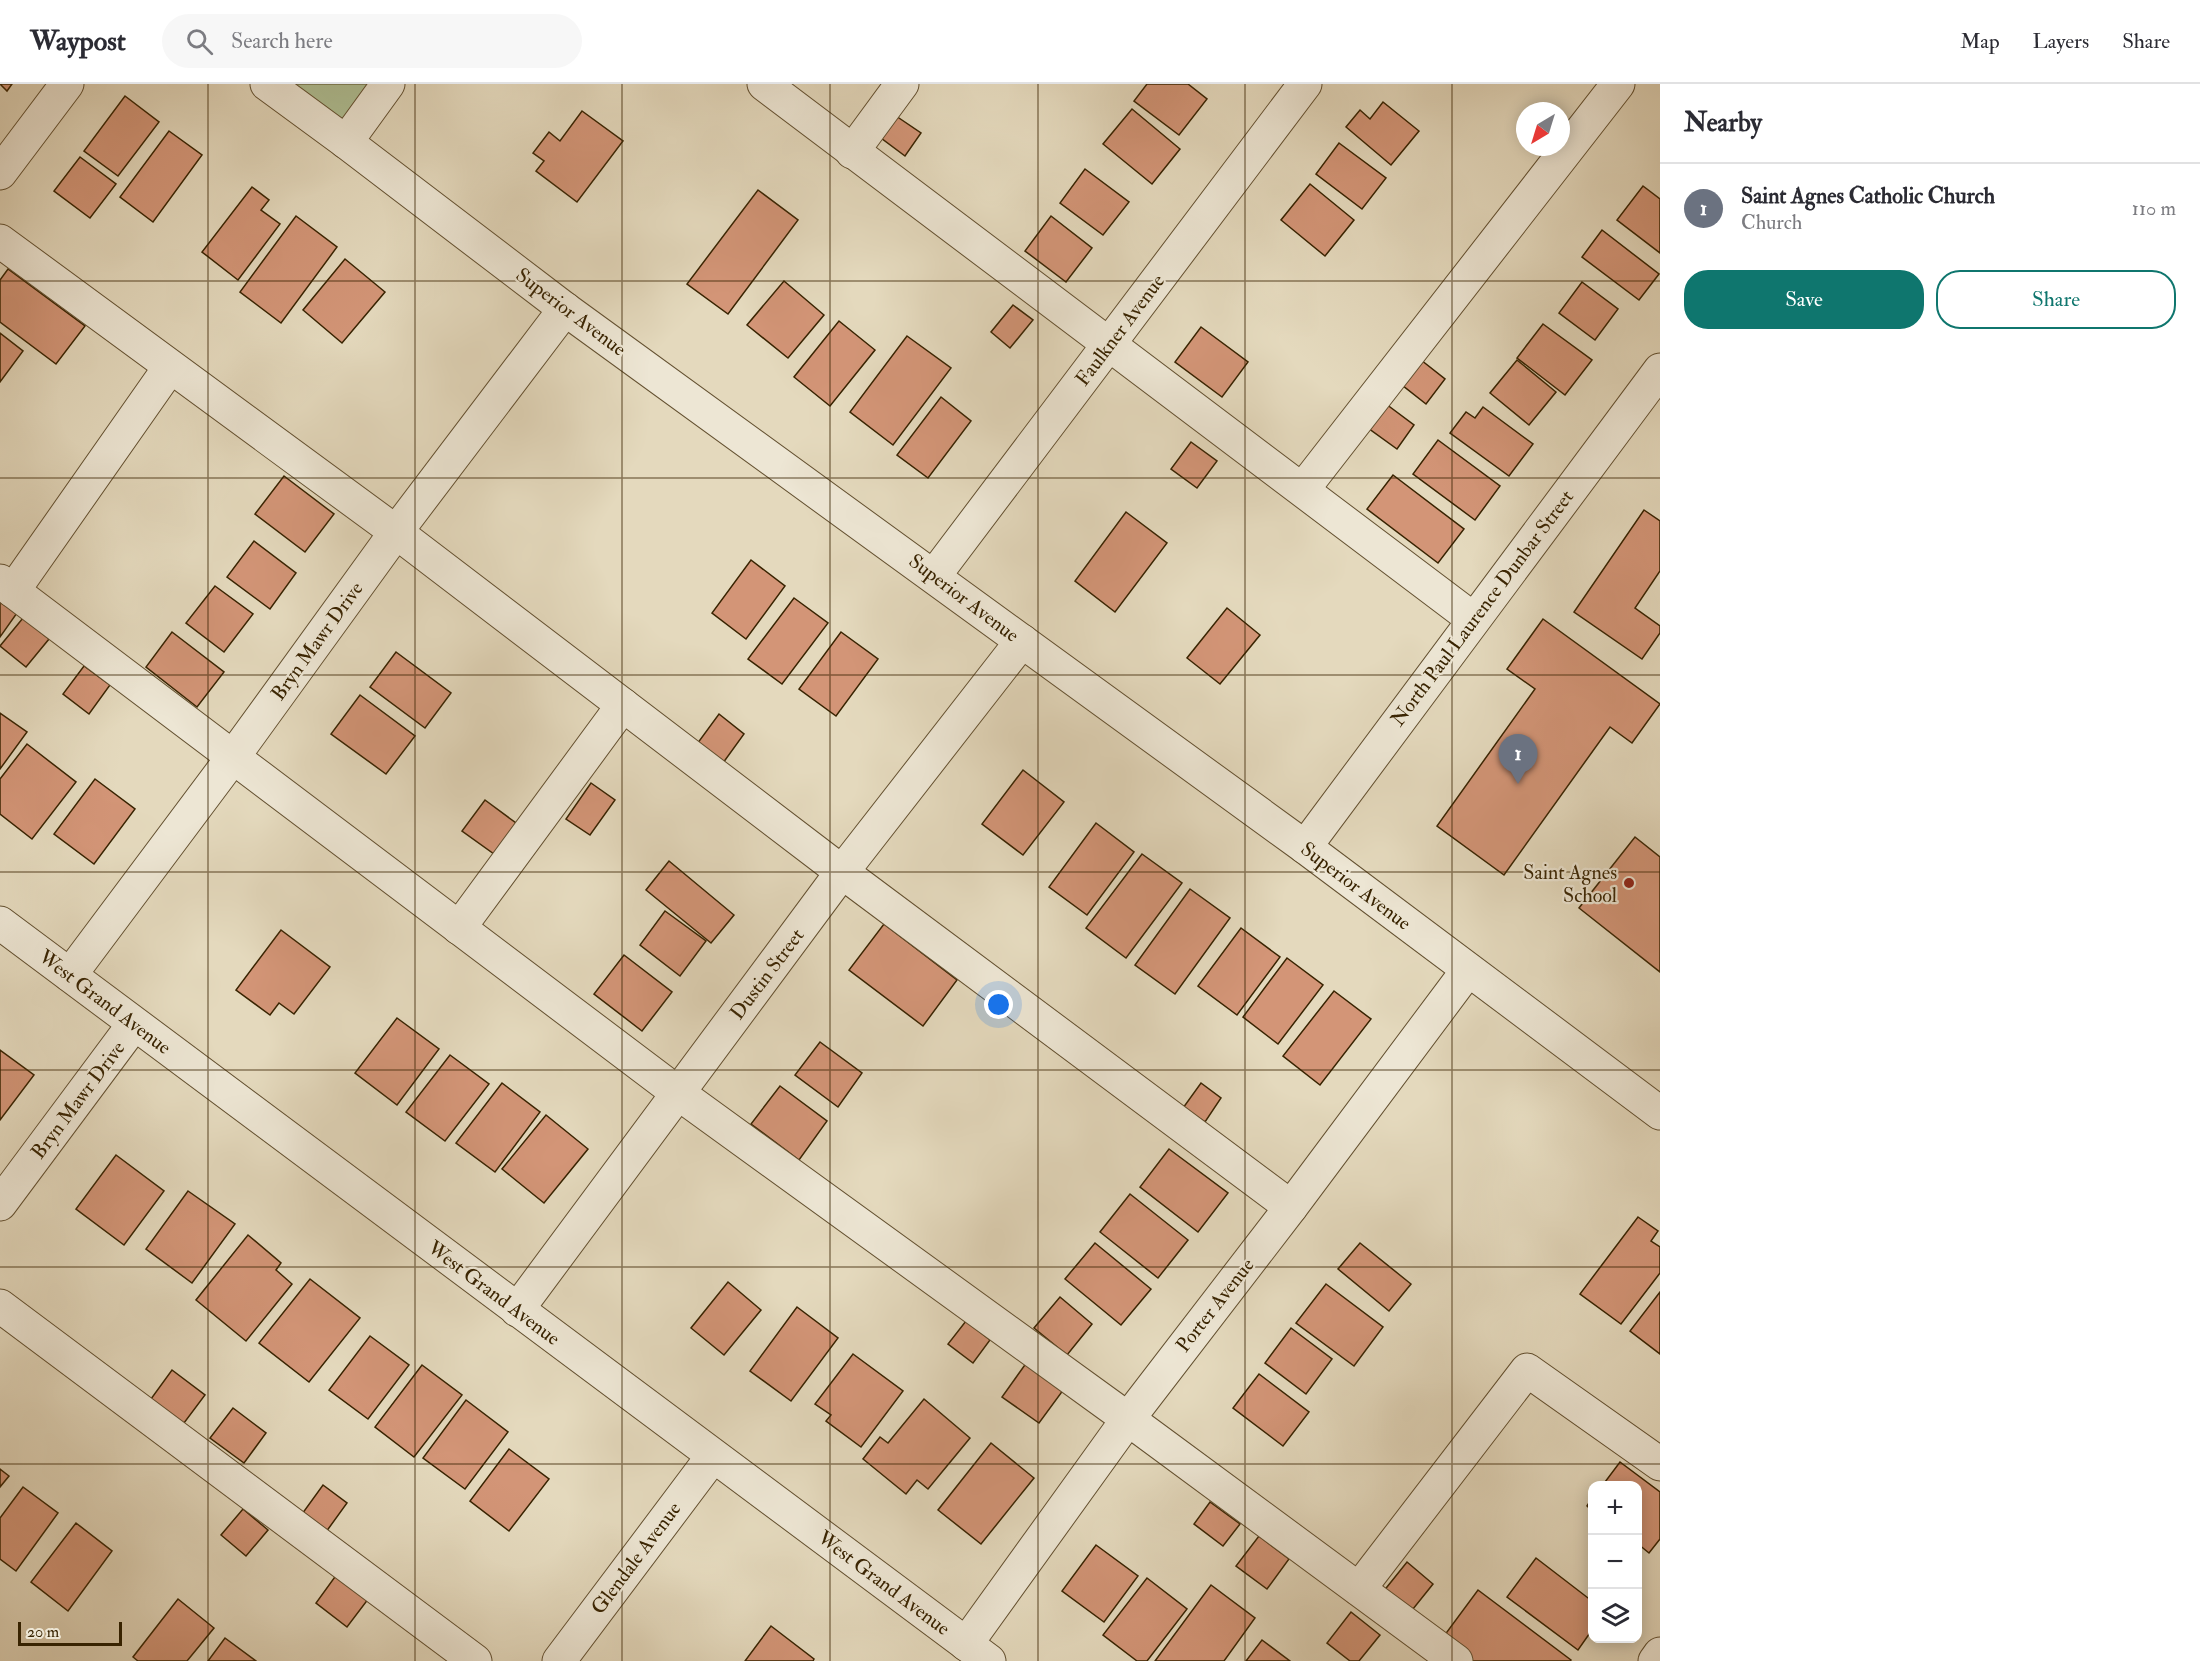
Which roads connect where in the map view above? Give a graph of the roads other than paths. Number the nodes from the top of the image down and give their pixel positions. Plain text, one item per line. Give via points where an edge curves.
1 (67, 84) edge
2 (267, 84) edge
3 (388, 84) edge
4 (764, 84) edge
5 (902, 84) edge
6 (1305, 84) edge
7 (1618, 84) edge
8 (346, 142) junction
9 (852, 152) junction
10 (0, 173) edge
11 (0, 241) edge
12 (566, 309) junction
13 (1110, 344) junction
14 (170, 366) junction
15 (1660, 370) edge
16 (1303, 489) junction
17 (396, 532) junction
18 (934, 576) junction
19 (6, 586) edge
20 (1473, 619) junction
21 (1022, 641) junction
22 (623, 705) junction
23 (233, 757) junction
24 (1305, 847) junction
25 (842, 872) junction
26 (0, 923) edge
27 (459, 928) junction
28 (1468, 970) junction
29 (70, 975) junction
30 (134, 1024) junction
31 (678, 1093) junction
32 (1660, 1113) edge
33 (0, 1204) edge
34 (1291, 1206) junction
35 (0, 1306) edge
36 (517, 1310) junction
37 (1128, 1419) junction
38 (713, 1455) junction
39 (1660, 1464) edge
40 (1359, 1589) junction
41 (977, 1653) edge
42 (1660, 1654) edge
43 (475, 1661) edge
44 (560, 1661) edge
45 (1456, 1661) edge
46 (1654, 1661) edge

1 - 10 street
2 - 8 street, Superior Avenue
3 - 8 street
4 - 9 street
5 - 9 street
6 - 13 street, Faulkner Avenue
7 - 16 street
8 - 12 street, Superior Avenue
9 - 13 street
11 - 14 street
12 - 17 street, Bryn Mawr Drive
12 - 18 street, Superior Avenue
13 - 16 street
13 - 18 street, Faulkner Avenue
14 - 17 street
14 - 19 street
15 - 20 street, North Paul Laurence Dunbar Street
16 - 20 street
17 - 22 street
17 - 23 street, Bryn Mawr Drive
18 - 21 street, Superior Avenue
19 - 23 street
20 - 24 street, North Paul Laurence Dunbar Street
21 - 24 street, Superior Avenue
21 - 25 street, Dustin Street
22 - 25 street
22 - 27 street
23 - 27 street
23 - 29 street, Bryn Mawr Drive
24 - 28 street, Superior Avenue
25 - 31 street, Dustin Street
25 - 34 street
26 - 29 street, West Grand Avenue
27 - 31 street
28 - 32 street, Superior Avenue
28 - 34 street, Porter Avenue
29 - 30 street, West Grand Avenue
30 - 33 street, Bryn Mawr Drive
30 - 36 street, West Grand Avenue
31 - 36 street, Dustin Street
31 - 37 street
34 - 37 street, Porter Avenue
35 - 43 street
36 - 38 street, West Grand Avenue
37 - 40 street
37 - 41 street, Porter Avenue
38 - 41 street, West Grand Avenue
38 - 44 street, Glendale Avenue
39 - 40 street via 1527,1371
40 - 45 street
42 - 46 street

